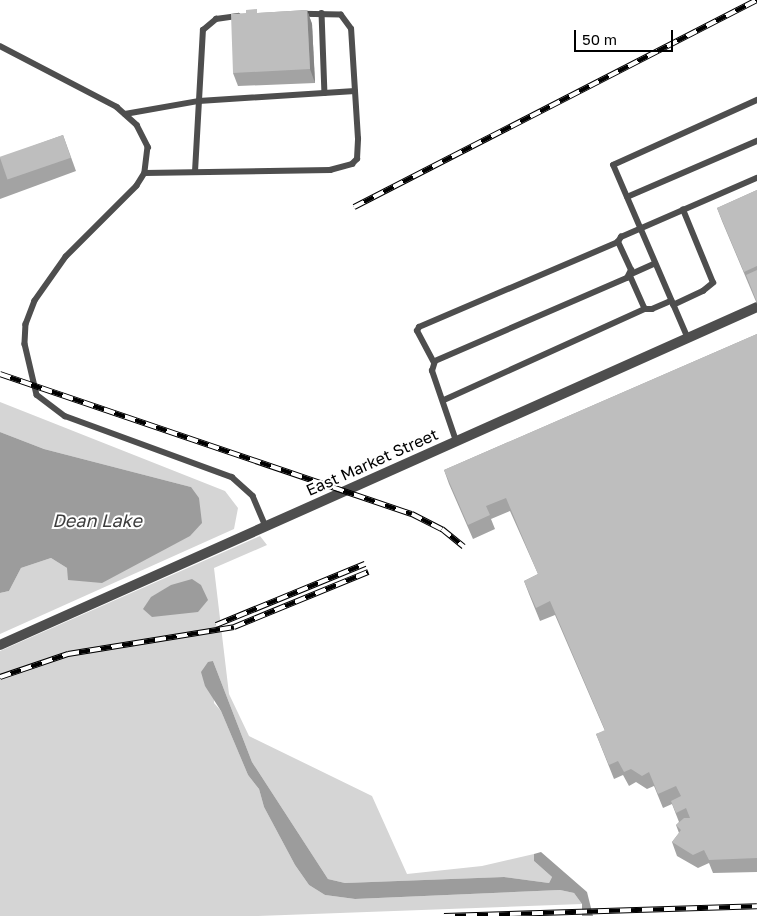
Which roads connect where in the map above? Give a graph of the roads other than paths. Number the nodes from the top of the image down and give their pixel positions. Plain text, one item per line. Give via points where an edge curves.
1 (322, 13) junction
2 (292, 14) edge
3 (242, 16) edge
4 (0, 46) edge
5 (355, 91) junction
6 (325, 93) junction
7 (757, 100) edge
8 (199, 101) junction
9 (125, 114) junction
10 (757, 141) edge
11 (195, 172) junction
12 (144, 173) junction
13 (757, 178) edge
14 (627, 197) junction
15 (683, 210) junction
16 (640, 228) junction
17 (618, 242) junction
18 (655, 264) junction
19 (630, 275) junction
20 (672, 303) junction
21 (757, 307) edge
22 (645, 308) junction
23 (688, 339) junction
24 (434, 363) junction
25 (444, 400) junction
26 (456, 442) junction
27 (266, 526) junction
28 (0, 646) edge

1 - 2 lane
1 - 5 lane via 341,15 348,21
1 - 6 lane
3 - 8 lane via 216,19 203,30
4 - 9 lane
5 - 6 lane
5 - 11 lane via 357,158 352,164 330,170
6 - 8 lane
7 - 14 lane via 613,165
8 - 9 lane
8 - 11 lane
9 - 12 lane via 137,125 148,147
10 - 14 lane
11 - 12 lane
12 - 27 lane via 124,199 66,257 35,301 26,324 25,344 37,395 65,416 232,476 253,496
13 - 15 lane
14 - 16 lane
15 - 16 lane
15 - 20 lane via 713,282 703,291
16 - 17 lane via 621,237
16 - 18 lane
17 - 19 lane via 630,266
17 - 24 lane via 419,327 417,331
18 - 19 lane
18 - 20 lane
19 - 22 lane
19 - 24 lane
20 - 22 lane
20 - 23 lane
21 - 23 street, East Market Street
22 - 25 lane
23 - 26 street, East Market Street
24 - 25 lane via 432,371
25 - 26 lane
26 - 27 street, East Market Street
27 - 28 street, East Market Street

